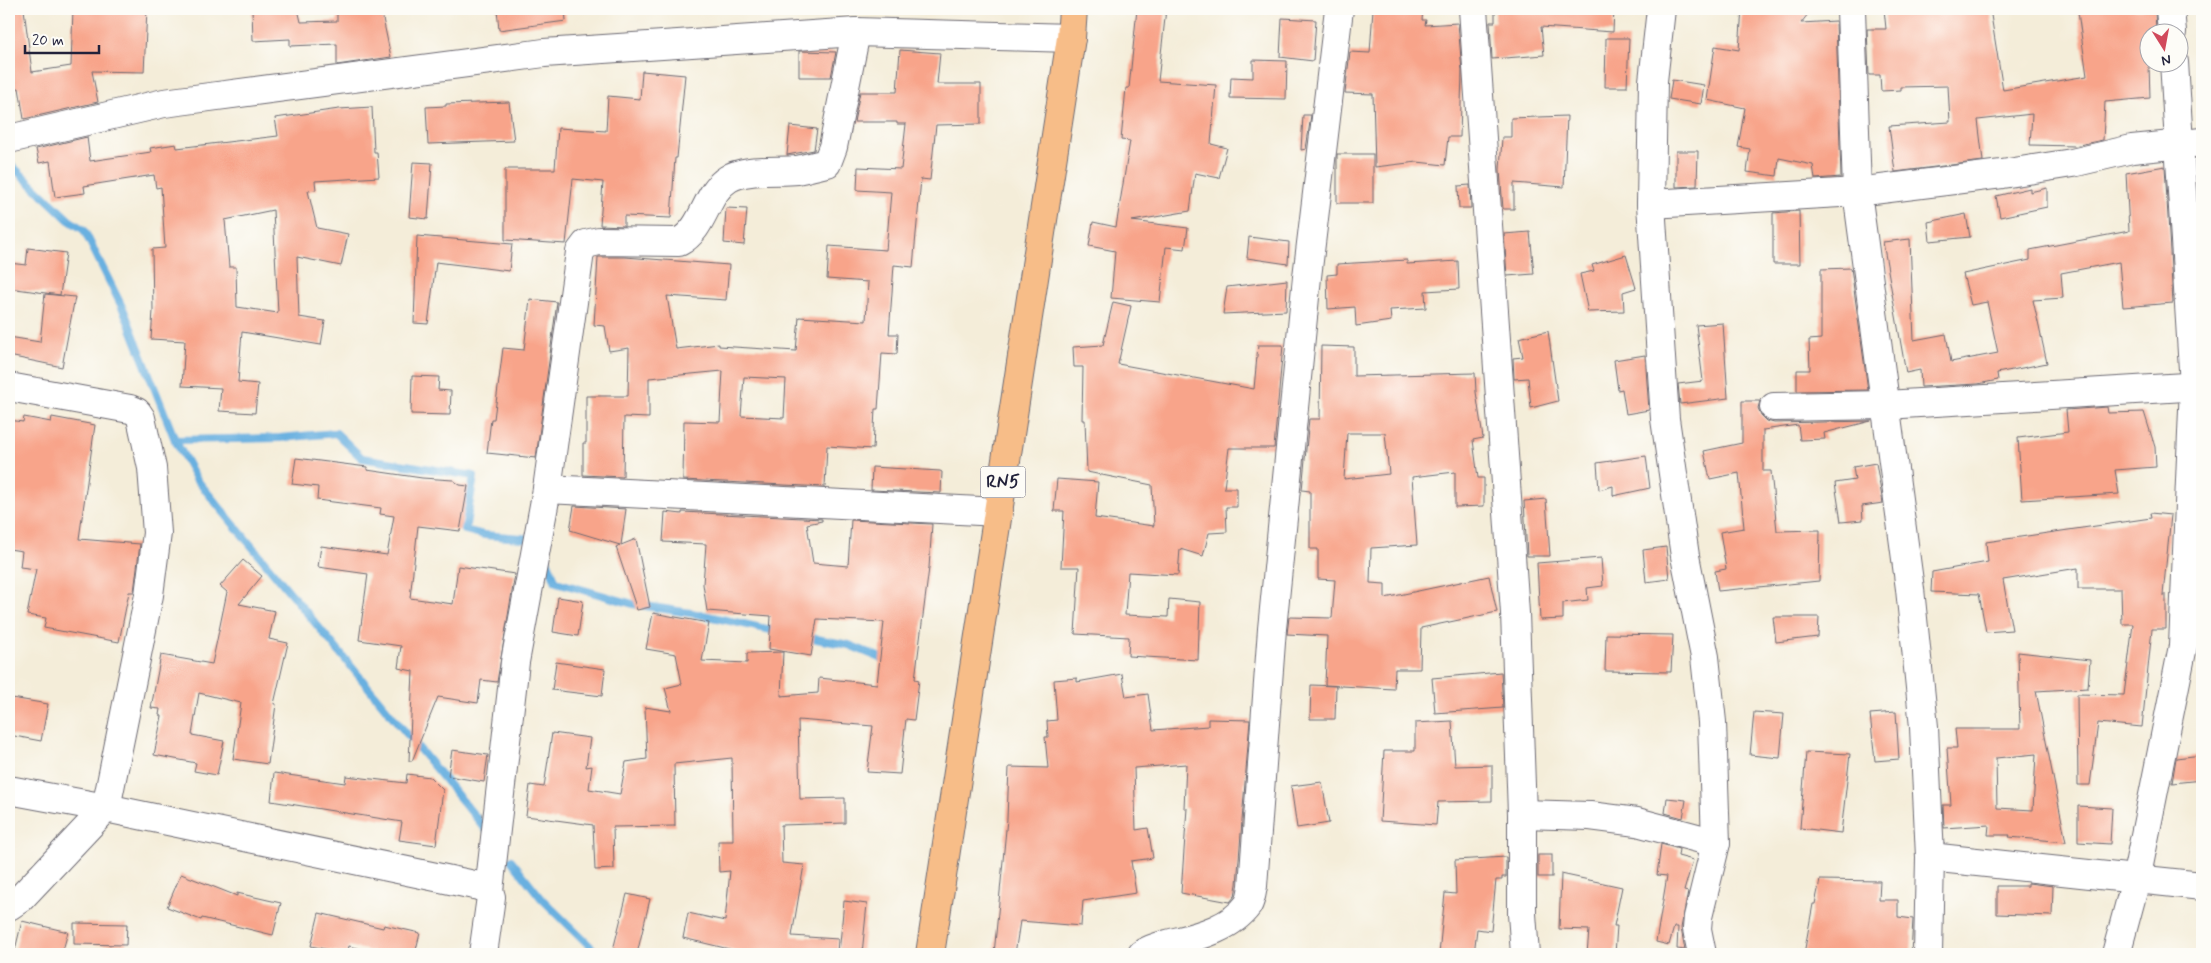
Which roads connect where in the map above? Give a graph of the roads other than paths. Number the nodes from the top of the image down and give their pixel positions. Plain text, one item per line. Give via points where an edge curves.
1 (1073, 9) edge
2 (1339, 9) edge
3 (1473, 9) edge
4 (1661, 9) edge
5 (1851, 9) edge
6 (2170, 9) edge
7 (2171, 22) edge
8 (856, 32) junction
9 (1071, 38) junction
10 (2176, 72) edge
11 (9, 139) edge
12 (2191, 142) edge
13 (1857, 192) junction
14 (1651, 204) junction
15 (2198, 386) edge
16 (9, 387) edge
17 (1886, 405) junction
18 (1774, 407) dead end
19 (547, 489) junction
20 (999, 512) junction
21 (2193, 646) edge
22 (9, 790) edge
23 (106, 808) junction
24 (1522, 814) junction
25 (1716, 843) junction
26 (1930, 856) junction
27 (2136, 880) junction
28 (2202, 886) edge
29 (489, 892) junction
30 (9, 906) edge
31 (483, 954) edge
32 (930, 954) edge
33 (1142, 954) edge
34 (1525, 954) edge
35 (1702, 954) edge
36 (1928, 954) edge
37 (2116, 954) edge

1 - 9 highway, RN5
2 - 33 street via 1307,276 1275,600 1253,886 1249,904 1233,920 1199,936
3 - 24 street via 1515,613
4 - 14 street via 1653,81
5 - 13 street
6 - 7 street
8 - 9 street
8 - 11 street via 544,53 164,102
8 - 19 street via 827,163 798,170 743,173 728,178 719,186 689,237 679,242 599,241 586,244 580,252
9 - 20 highway, RN5
10 - 12 street
12 - 13 street via 2132,149 2002,174
12 - 15 street
13 - 14 street
13 - 17 street
14 - 25 street via 1665,419 1685,556 1705,657 1712,722
15 - 17 street
15 - 21 street
16 - 23 street via 130,409 141,418 152,468 158,533 150,595
17 - 18 street
17 - 26 street via 1922,708
19 - 20 street
19 - 29 street via 515,662
20 - 32 highway, RN5
21 - 27 street
22 - 23 street
23 - 29 street via 479,886
23 - 30 street via 21,898
24 - 25 street via 1590,816 1637,822
24 - 34 street
25 - 35 street via 1698,917
26 - 27 street
26 - 36 street
27 - 28 street
27 - 37 street
29 - 31 street via 491,905

